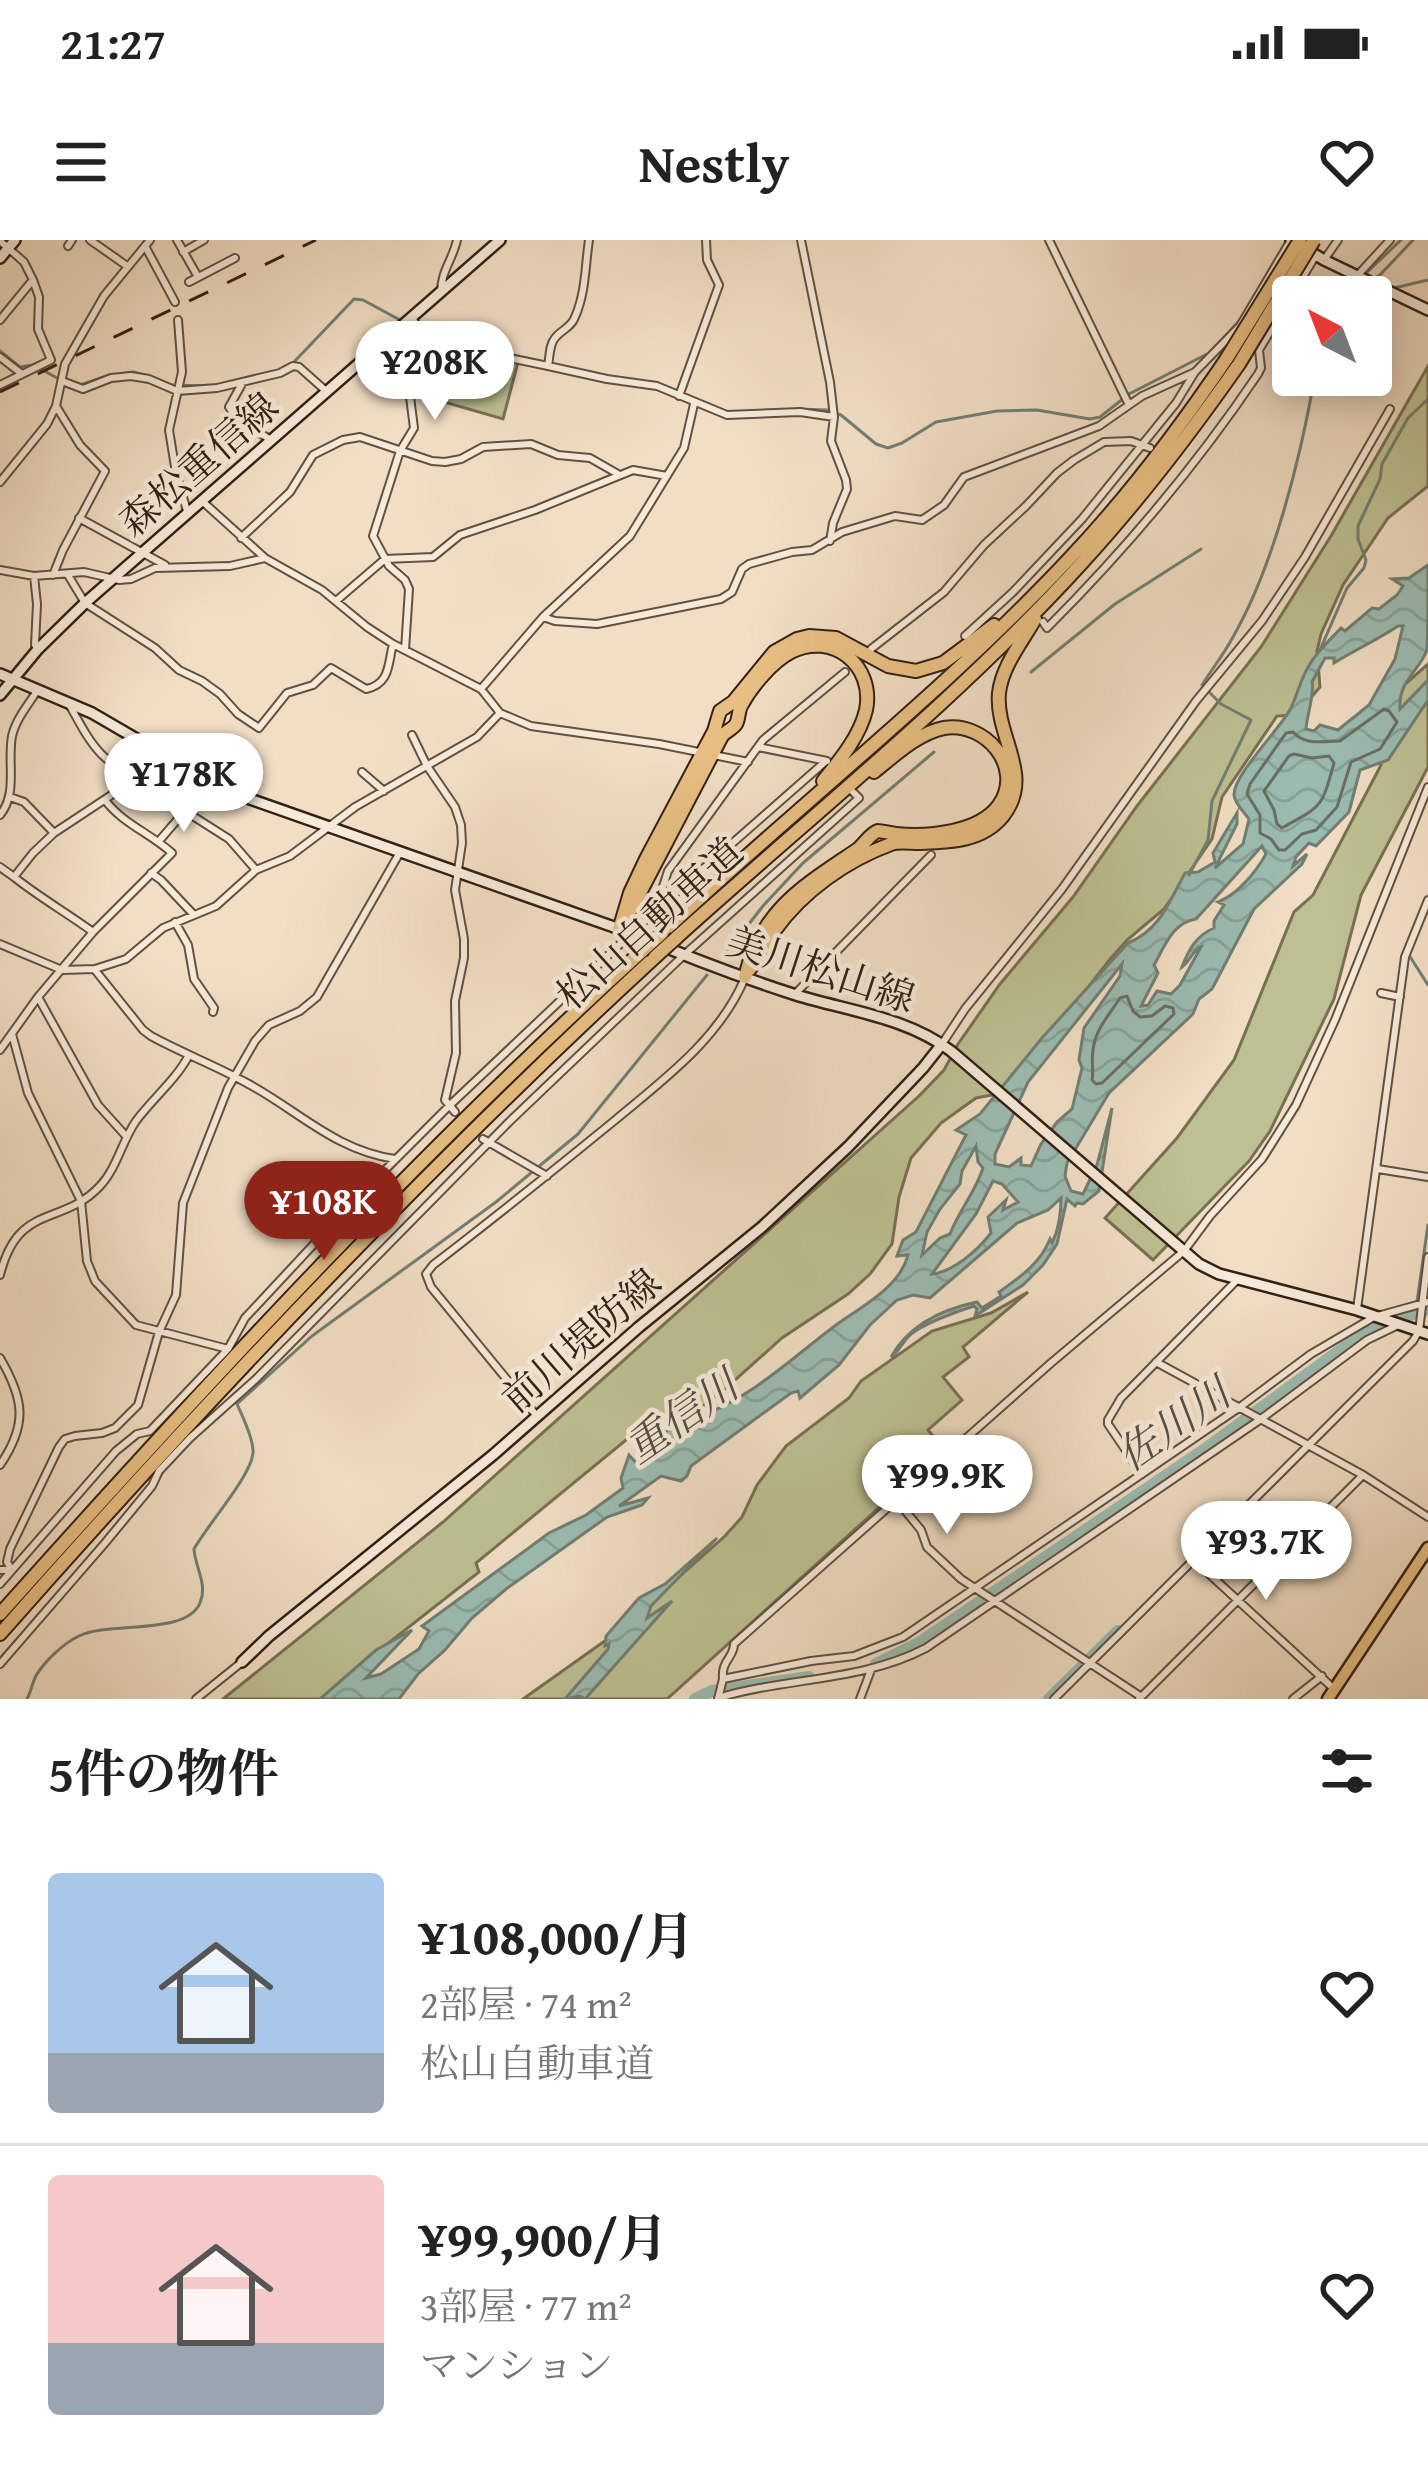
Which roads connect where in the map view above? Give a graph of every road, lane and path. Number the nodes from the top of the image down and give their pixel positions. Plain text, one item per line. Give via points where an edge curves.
1 (90, 240) edge
2 (177, 240) edge
3 (204, 240) edge
4 (457, 240) edge
5 (500, 240) edge
6 (589, 240) edge
7 (706, 240) edge
8 (802, 240) edge
9 (1049, 240) edge
10 (1295, 240) edge
11 (1338, 240) edge
12 (1390, 240) edge
13 (149, 242) edge
14 (8, 243) edge
15 (1317, 249) edge
16 (184, 251) junction
17 (0, 258) edge
18 (235, 258) dead end
19 (127, 266) junction
20 (1302, 276) edge
21 (1357, 276) edge
22 (1359, 276) edge
23 (198, 277) junction
24 (33, 280) junction
25 (189, 282) dead end
26 (441, 292) junction
27 (1392, 294) edge
28 (175, 302) dead end
29 (1428, 310) edge
30 (412, 317) junction
31 (1272, 319) edge
32 (0, 320) edge
33 (178, 320) dead end
34 (1240, 326) junction
35 (1272, 330) edge
36 (423, 333) junction
37 (0, 357) edge
38 (1233, 361) junction
39 (548, 366) junction
40 (1195, 372) junction
41 (22, 374) junction
42 (62, 381) junction
43 (243, 382) junction
44 (0, 385) edge
45 (177, 391) junction
46 (326, 392) junction
47 (679, 396) junction
48 (1126, 399) junction
49 (694, 404) junction
50 (56, 406) junction
51 (1390, 409) dead end
52 (834, 417) junction
53 (271, 440) junction
54 (1145, 446) junction
55 (400, 452) junction
56 (1182, 461) dead end
57 (1193, 466) junction
58 (618, 475) junction
59 (667, 476) junction
60 (0, 482) edge
61 (202, 501) junction
62 (187, 514) junction
63 (80, 518) junction
64 (241, 538) junction
65 (830, 541) junction
66 (142, 552) junction
67 (265, 558) junction
68 (385, 559) junction
69 (169, 568) junction
70 (0, 570) edge
71 (67, 574) junction
72 (53, 575) junction
73 (34, 576) junction
74 (112, 579) junction
75 (1040, 598) junction
76 (336, 602) junction
77 (85, 603) junction
78 (543, 617) junction
79 (1042, 622) dead end
80 (965, 637) dead end
81 (393, 644) junction
82 (38, 649) junction
83 (871, 649) dead end
84 (405, 650) junction
85 (845, 672) dead end
86 (0, 674) edge
87 (13, 680) junction
88 (482, 689) junction
89 (38, 690) junction
90 (0, 695) edge
91 (68, 701) junction
92 (500, 713) junction
93 (412, 735) dead end
94 (142, 740) junction
95 (758, 747) junction
96 (707, 754) junction
97 (748, 761) junction
98 (427, 766) junction
99 (362, 772) dead end
100 (128, 773) junction
101 (1428, 787) edge
102 (384, 791) junction
103 (853, 792) dead end
104 (10, 797) junction
105 (105, 800) junction
106 (804, 806) junction
107 (185, 811) junction
108 (0, 815) edge
109 (330, 827) junction
110 (54, 833) junction
111 (790, 835) junction
112 (160, 841) junction
113 (400, 852) junction
114 (931, 855) dead end
115 (0, 867) edge
116 (256, 870) junction
117 (151, 873) junction
118 (459, 874) junction
119 (14, 878) junction
120 (1428, 900) edge
121 (656, 911) junction
122 (193, 914) junction
123 (175, 922) junction
124 (92, 932) junction
125 (625, 932) junction
126 (669, 935) junction
127 (0, 944) edge
128 (649, 954) junction
129 (684, 956) junction
130 (95, 969) junction
131 (62, 970) junction
132 (745, 976) junction
133 (1381, 993) dead end
134 (795, 994) junction
135 (38, 997) junction
136 (1400, 997) junction
137 (213, 1012) dead end
138 (12, 1034) junction
139 (946, 1048) junction
140 (0, 1050) edge
141 (189, 1055) junction
142 (235, 1077) junction
143 (452, 1109) junction
144 (127, 1137) junction
145 (486, 1142) junction
146 (395, 1160) junction
147 (1378, 1168) junction
148 (540, 1171) junction
149 (1428, 1177) edge
150 (81, 1201) junction
151 (1181, 1249) junction
152 (1428, 1257) edge
153 (0, 1275) edge
154 (1237, 1279) junction
155 (1423, 1304) edge
156 (1357, 1310) junction
157 (1377, 1318) junction
158 (1397, 1324) junction
159 (159, 1332) junction
160 (1424, 1333) edge
161 (228, 1349) junction
162 (0, 1358) edge
163 (1156, 1362) junction
164 (1241, 1408) junction
165 (537, 1417) junction
166 (1260, 1419) junction
167 (1310, 1446) junction
168 (0, 1465) edge
169 (1142, 1474) junction
170 (1363, 1475) junction
171 (903, 1508) dead end
172 (1428, 1517) edge
173 (1428, 1548) edge
174 (1194, 1560) junction
175 (0, 1570) edge
176 (12, 1570) junction
177 (0, 1584) edge
178 (977, 1589) junction
179 (1238, 1601) junction
180 (994, 1602) junction
181 (0, 1614) edge
182 (0, 1634) edge
183 (242, 1661) joint
184 (1091, 1662) junction
185 (0, 1664) edge
186 (871, 1670) junction
187 (1322, 1676) junction
188 (723, 1681) junction
189 (1330, 1694) edge
190 (718, 1697) edge
191 (1142, 1698) edge
192 (196, 1699) edge
193 (860, 1699) edge
194 (1054, 1699) edge
195 (1293, 1699) edge

1 - 19 street
2 - 16 street
3 - 16 street
4 - 26 street
5 - 26 main road, 森松重信線
6 - 39 street via 577,313 556,335
7 - 47 street via 719,285
8 - 52 street
9 - 48 street
10 - 15 main road
10 - 34 street
10 - 38 highway, 松山自動車道, bridge
11 - 15 street
12 - 22 street
13 - 19 street
13 - 28 street
14 - 17 main road
14 - 24 street
15 - 20 street
15 - 21 main road
15 - 38 highway, 松山自動車道, bridge
16 - 23 street
18 - 23 street
19 - 42 street via 83,330
23 - 25 street
24 - 32 street
24 - 41 street via 51,360
26 - 30 main road, 森松重信線
27 - 29 main road
30 - 36 street
30 - 46 main road, 森松重信線
31 - 34 street
33 - 45 street
34 - 40 street
35 - 57 street via 1259,350 1258,374
36 - 39 street
36 - 55 street via 410,398 414,428
37 - 41 street
38 - 75 highway, 松山自動車道
39 - 47 street
40 - 48 street
40 - 54 street
41 - 44 street
42 - 45 street via 83,389 131,376
42 - 50 street
43 - 45 street
43 - 46 street via 292,366
43 - 53 street via 229,407
45 - 62 street via 170,430
46 - 53 main road, 森松重信線
47 - 49 street
48 - 65 street via 1099,426 964,477 922,520 895,516
49 - 52 street via 727,416
49 - 59 street via 684,448
50 - 60 street
50 - 63 street via 105,471
51 - 139 street via 1262,621 965,1009
52 - 65 street via 831,441 847,489
53 - 61 main road, 森松重信線
54 - 80 street via 1016,595
54 - 83 street via 1104,442 1057,473 944,592
55 - 58 street via 455,461 483,447 531,444 590,458
55 - 64 street via 360,437 320,450
55 - 68 street via 373,536
56 - 57 street
57 - 79 street via 1078,598 1047,628
58 - 59 street
58 - 68 street via 460,536 433,556
59 - 78 street via 630,536
61 - 62 main road, 森松重信線
61 - 64 street
62 - 66 main road, 森松重信線
63 - 66 street
63 - 72 street
64 - 67 street
65 - 78 street via 749,564 732,592 709,603 597,624
66 - 69 street
66 - 74 main road, 森松重信線
67 - 69 street
67 - 76 street
68 - 76 street
68 - 84 street via 409,589
69 - 74 street
70 - 73 street
71 - 72 street
71 - 74 street
71 - 77 street
72 - 73 street
73 - 82 street
74 - 77 main road, 森松重信線
75 - 96 highway via 928,669 888,666 836,638 785,644 720,711
75 - 106 highway, 松山自動車道
75 - 111 highway, 松山自動車道
75 - 132 highway via 999,691 1016,780 1004,814 969,838 892,843 863,855 792,908
76 - 81 street
77 - 81 street via 259,728 281,698 332,668 366,689 376,686 391,666
77 - 82 main road, 森松重信線
78 - 88 street
81 - 84 street
82 - 87 main road, 森松重信線
84 - 88 street
85 - 95 street
86 - 87 main road, 美川松山線
87 - 89 main road, 美川松山線
87 - 90 main road, 森松重信線
88 - 92 street
89 - 91 main road, 美川松山線
89 - 104 street via 11,740
91 - 94 main road, 美川松山線
91 - 100 street via 99,754
92 - 96 street via 548,730
92 - 98 street
93 - 98 street
94 - 100 street
94 - 109 main road, 美川松山線 via 220,786
95 - 97 street
95 - 121 street via 828,762
96 - 97 street
96 - 106 highway via 781,658 809,645 836,648 865,680 867,705 856,734
96 - 125 highway
97 - 121 street via 668,871
98 - 102 street
98 - 118 street via 459,815
99 - 102 street
100 - 105 street
100 - 107 street via 148,774
101 - 151 street via 1296,1105 1262,1160
102 - 109 street
103 - 129 street via 859,798
104 - 108 street
104 - 110 street
105 - 110 street
105 - 112 street
106 - 126 highway, 松山自動車道
107 - 112 street
107 - 116 street via 230,839
109 - 113 main road, 美川松山線
109 - 116 street
110 - 119 street
111 - 126 highway, 松山自動車道
111 - 132 highway via 934,730 975,730 1005,764 1003,798 978,824 874,832 812,878 764,927
112 - 117 street via 172,853
113 - 118 main road, 美川松山線
113 - 142 street via 317,997 269,1024
114 - 134 street
115 - 119 street
116 - 122 street via 222,903
117 - 122 street
117 - 124 street
118 - 125 main road, 美川松山線
118 - 143 street via 464,958 445,1100
119 - 124 street
120 - 136 street via 1407,949
121 - 125 street
122 - 123 street
123 - 130 street via 126,958
123 - 137 street
124 - 131 street
125 - 129 main road, 美川松山線
125 - 143 street
126 - 128 highway, 松山自動車道, bridge
127 - 131 street
128 - 181 highway, 松山自動車道 via 565,1021 244,1346
128 - 182 highway, 松山自動車道 via 245,1363
129 - 132 main road, 美川松山線
129 - 145 street
130 - 131 street
130 - 141 street via 143,1030
131 - 135 street
132 - 134 main road, 美川松山線
132 - 148 street via 694,1052
133 - 136 street
134 - 139 main road, 美川松山線 via 889,1019
135 - 138 street
135 - 144 street via 98,1105
136 - 147 street
138 - 140 street
138 - 150 street via 28,1093
139 - 151 main road, 美川松山線
139 - 165 main road, 前川堤防線 via 797,1195
141 - 142 street
141 - 144 street
142 - 146 street via 339,1143
142 - 159 street via 183,1203 176,1295
143 - 146 street
144 - 150 street via 108,1177
145 - 148 street
145 - 185 street via 190,1438
146 - 161 street via 245,1318
147 - 149 street
147 - 156 street
148 - 165 street via 426,1274
150 - 153 street via 28,1225
150 - 159 street via 89,1272 132,1321
151 - 154 main road, 美川松山線
151 - 188 street via 734,1644
152 - 155 street
154 - 156 main road, 美川松山線
154 - 163 street
155 - 157 street
155 - 160 street
156 - 157 main road, 美川松山線
157 - 158 main road, 美川松山線
157 - 164 street via 1311,1354
158 - 160 main road, 美川松山線
158 - 166 street
159 - 161 street
159 - 176 street via 128,1418 59,1447 10,1549
160 - 167 street
161 - 176 street via 150,1431 116,1450
162 - 168 street via 20,1407 15,1440
163 - 164 street
163 - 169 street via 1108,1420
164 - 166 street
164 - 169 street
165 - 183 main road, 前川堤防線
166 - 167 street
166 - 180 street
167 - 170 street
167 - 174 street
169 - 178 street
170 - 172 street
170 - 179 street
171 - 178 street via 927,1547
173 - 189 main road
174 - 179 street
174 - 184 street
175 - 176 street
176 - 177 street
178 - 180 street
178 - 188 street via 877,1649
179 - 187 street
179 - 191 street
180 - 184 street
180 - 186 street via 926,1648
183 - 192 street
184 - 191 street
184 - 194 street
186 - 190 street
186 - 193 street
187 - 189 street
187 - 195 street
188 - 190 street

